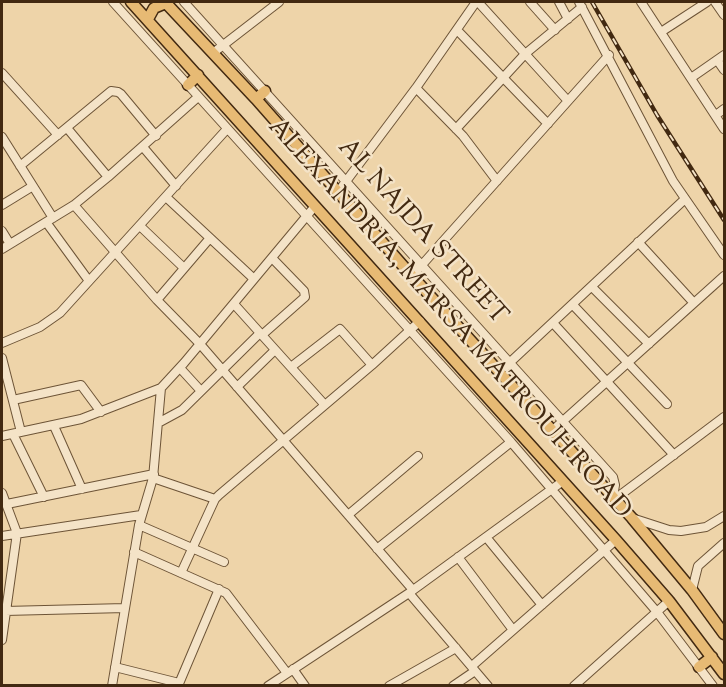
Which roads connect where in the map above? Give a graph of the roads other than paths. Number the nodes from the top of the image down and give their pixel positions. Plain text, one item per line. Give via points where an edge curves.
1 (113, 2) edge
2 (134, 2) edge
3 (166, 2) edge
4 (184, 2) edge
5 (279, 2) edge
6 (477, 2) edge
7 (530, 2) edge
8 (559, 2) edge
9 (641, 2) edge
10 (707, 2) edge
11 (715, 2) edge
12 (580, 4) edge
13 (724, 15) edge
14 (147, 19) junction
15 (568, 19) junction
16 (457, 30) junction
17 (555, 30) junction
18 (661, 32) junction
19 (223, 45) junction
20 (213, 53) junction
21 (525, 54) junction
22 (609, 56) junction
23 (721, 58) edge
24 (724, 70) edge
25 (2, 74) edge
26 (198, 75) junction
27 (502, 77) junction
28 (691, 78) junction
29 (188, 85) junction
30 (416, 88) junction
31 (265, 91) junction
32 (198, 97) junction
33 (256, 99) junction
34 (568, 101) junction
35 (724, 109) edge
36 (716, 115) junction
37 (548, 124) junction
38 (297, 125) junction
39 (67, 128) junction
40 (227, 129) junction
41 (456, 129) junction
42 (724, 129) edge
43 (58, 135) junction
44 (287, 135) junction
45 (156, 136) junction
46 (2, 137) edge
47 (143, 147) junction
48 (5, 149) edge
49 (20, 166) junction
50 (108, 177) junction
51 (348, 181) junction
52 (497, 181) junction
53 (33, 186) junction
54 (176, 186) junction
55 (338, 192) junction
56 (166, 197) junction
57 (685, 199) junction
58 (2, 205) edge
59 (74, 205) junction
60 (315, 206) junction
61 (307, 217) junction
62 (50, 220) junction
63 (140, 226) junction
64 (2, 231) edge
65 (210, 238) junction
66 (638, 242) junction
67 (6, 246) edge
68 (115, 253) junction
69 (724, 255) edge
70 (272, 258) junction
71 (422, 265) junction
72 (184, 268) junction
73 (412, 276) junction
74 (724, 276) edge
75 (254, 279) junction
76 (89, 281) junction
77 (591, 287) junction
78 (157, 300) junction
79 (693, 303) junction
80 (234, 304) junction
81 (573, 305) junction
82 (420, 321) junction
83 (554, 323) junction
84 (410, 331) junction
85 (261, 334) junction
86 (2, 341) edge
87 (200, 344) junction
88 (649, 344) junction
89 (275, 350) junction
90 (2, 358) edge
91 (509, 363) junction
92 (629, 363) junction
93 (372, 364) junction
94 (291, 367) junction
95 (180, 368) junction
96 (223, 370) junction
97 (500, 372) junction
98 (607, 382) junction
99 (237, 387) junction
100 (161, 388) junction
101 (201, 392) junction
102 (13, 400) junction
103 (324, 404) junction
104 (667, 404) dead end
105 (101, 412) junction
106 (724, 417) edge
107 (563, 422) junction
108 (158, 423) junction
109 (54, 426) junction
110 (553, 430) junction
111 (17, 433) junction
112 (2, 436) edge
113 (283, 440) junction
114 (511, 442) junction
115 (674, 455) junction
116 (418, 456) dead end
117 (153, 476) junction
118 (563, 481) junction
119 (82, 489) junction
120 (551, 489) junction
121 (2, 493) edge
122 (44, 497) junction
123 (614, 498) junction
124 (214, 499) junction
125 (7, 504) junction
126 (141, 515) junction
127 (348, 515) junction
128 (724, 516) edge
129 (632, 518) junction
130 (139, 525) junction
131 (17, 533) junction
132 (2, 536) edge
133 (486, 537) junction
134 (616, 540) junction
135 (724, 543) edge
136 (192, 547) junction
137 (377, 549) junction
138 (604, 550) junction
139 (134, 552) junction
140 (458, 557) junction
141 (224, 562) dead end
142 (182, 573) junction
143 (219, 589) junction
144 (692, 590) junction
145 (411, 591) junction
146 (4, 593) edge
147 (669, 601) junction
148 (542, 605) junction
149 (125, 608) junction
150 (5, 611) junction
151 (657, 612) junction
152 (513, 630) junction
153 (724, 634) edge
154 (2, 640) edge
155 (456, 648) junction
156 (712, 657) junction
157 (115, 667) junction
158 (699, 667) junction
159 (473, 669) junction
160 (290, 671) junction
161 (724, 674) edge
162 (178, 684) edge
163 (112, 686) edge
164 (268, 686) edge
165 (305, 686) edge
166 (389, 686) edge
167 (453, 686) edge
168 (488, 686) edge
169 (574, 686) edge
170 (713, 686) edge

1 - 29 street
2 - 14 main road, ALEXANDRIA, MARSA MATROUH ROAD
3 - 14 main road via 154,8
3 - 20 main road, ALEXANDRIA, MARSA MATROUH ROAD
4 - 19 street, AL NAJDA STREET
5 - 19 street
6 - 16 street
6 - 21 street
7 - 17 street
8 - 15 street
9 - 18 street
10 - 18 street
11 - 13 street
12 - 15 street
12 - 22 street
14 - 26 main road, ALEXANDRIA, MARSA MATROUH ROAD
15 - 17 street
16 - 27 street
16 - 30 street
17 - 21 street
18 - 28 street
19 - 20 street
19 - 31 street, AL NAJDA STREET
20 - 33 main road, ALEXANDRIA, MARSA MATROUH ROAD
21 - 27 street
21 - 34 street
22 - 34 street
22 - 57 street
23 - 24 street
23 - 28 street
25 - 43 street
26 - 29 main road
26 - 60 main road, ALEXANDRIA, MARSA MATROUH ROAD
27 - 37 street
27 - 41 street
28 - 36 street
29 - 32 street
30 - 41 street
30 - 51 street
31 - 33 main road
31 - 38 street, AL NAJDA STREET
32 - 40 street
32 - 45 street
33 - 44 main road, ALEXANDRIA, MARSA MATROUH ROAD
34 - 37 street
35 - 36 street
36 - 42 street
37 - 52 street
38 - 44 main road
38 - 51 street, AL NAJDA STREET
39 - 43 street
39 - 45 street via 115,90
39 - 50 street
40 - 54 street
40 - 61 street
41 - 52 street
43 - 49 street
44 - 55 main road, ALEXANDRIA, MARSA MATROUH ROAD
45 - 47 street
46 - 48 street
47 - 50 street
47 - 54 street
48 - 49 street
49 - 53 street
50 - 59 street
51 - 55 street
51 - 71 street, AL NAJDA STREET
52 - 71 street
53 - 58 street
53 - 62 street
54 - 56 street
55 - 73 main road, ALEXANDRIA, MARSA MATROUH ROAD
56 - 63 street
56 - 65 street
57 - 66 street
57 - 69 street
59 - 62 street
59 - 68 street
60 - 61 street
60 - 82 main road, ALEXANDRIA, MARSA MATROUH ROAD
61 - 70 street
61 - 84 street
62 - 67 street
62 - 76 street
63 - 68 street
63 - 72 street
64 - 67 street
65 - 72 street
65 - 75 street
66 - 77 street
66 - 79 street
68 - 76 street
68 - 78 street
70 - 75 street
70 - 85 street via 306,295
71 - 73 street
71 - 91 street, AL NAJDA STREET
72 - 78 street
73 - 97 main road, ALEXANDRIA, MARSA MATROUH ROAD
74 - 79 street
75 - 80 street
76 - 86 street via 52,320
77 - 81 street
77 - 88 street
78 - 87 street
79 - 88 street
80 - 85 street
80 - 87 street
81 - 83 street
81 - 92 street
82 - 84 street
82 - 118 main road, ALEXANDRIA, MARSA MATROUH ROAD
83 - 91 street
83 - 98 street
84 - 93 street
84 - 114 street
85 - 89 street
85 - 96 street
87 - 95 street
87 - 96 street
88 - 92 street
89 - 94 street
89 - 99 street
90 - 102 street
91 - 97 street
91 - 107 street, AL NAJDA STREET
92 - 98 street
92 - 104 street
93 - 94 street via 339,329
93 - 103 street
94 - 103 street
95 - 100 street
95 - 101 street
96 - 99 street
96 - 101 street
97 - 110 main road, ALEXANDRIA, MARSA MATROUH ROAD
98 - 107 street
98 - 115 street
99 - 113 street
100 - 105 street
100 - 108 street
101 - 108 street via 177,414
102 - 105 street via 79,385
102 - 111 street
103 - 113 street
105 - 109 street
106 - 115 street
107 - 110 street
107 - 123 street, AL NAJDA STREET via 613,477
108 - 117 street
109 - 111 street
109 - 119 street
110 - 123 main road, ALEXANDRIA, MARSA MATROUH ROAD
111 - 112 street
111 - 122 street
113 - 124 street
113 - 127 street
114 - 120 street
114 - 137 street
115 - 123 street
116 - 127 street
117 - 119 street
117 - 124 street
117 - 126 street
118 - 120 street
118 - 134 main road, ALEXANDRIA, MARSA MATROUH ROAD
119 - 122 street
120 - 133 street
120 - 138 street
121 - 125 street
122 - 125 street
123 - 129 main road, ALEXANDRIA, MARSA MATROUH ROAD
124 - 136 street
125 - 131 street
126 - 130 street
126 - 131 street
127 - 137 street
128 - 129 street via 706,527 681,531
129 - 144 main road, ALEXANDRIA, MARSA MATROUH ROAD
130 - 136 street
130 - 139 street
131 - 132 street
131 - 146 street
133 - 140 street
133 - 148 street
134 - 138 street
134 - 147 main road, ALEXANDRIA, MARSA MATROUH ROAD
135 - 144 street via 698,566
136 - 141 street
136 - 142 street
137 - 145 street
138 - 148 street
138 - 151 street
139 - 142 street
139 - 149 street
140 - 145 street
140 - 152 street
142 - 143 street
143 - 160 street
143 - 162 street
144 - 153 main road, ALEXANDRIA, MARSA MATROUH ROAD
145 - 155 street
145 - 160 street
146 - 150 street
147 - 151 street
147 - 156 main road, ALEXANDRIA, MARSA MATROUH ROAD
148 - 152 street
149 - 150 street
149 - 157 street
150 - 154 street
151 - 158 street
151 - 169 street
152 - 159 street
155 - 159 street
155 - 166 street
156 - 158 main road
156 - 161 main road, ALEXANDRIA, MARSA MATROUH ROAD
157 - 162 street
157 - 163 street
158 - 170 street
159 - 167 street
159 - 168 street
160 - 164 street
160 - 165 street

